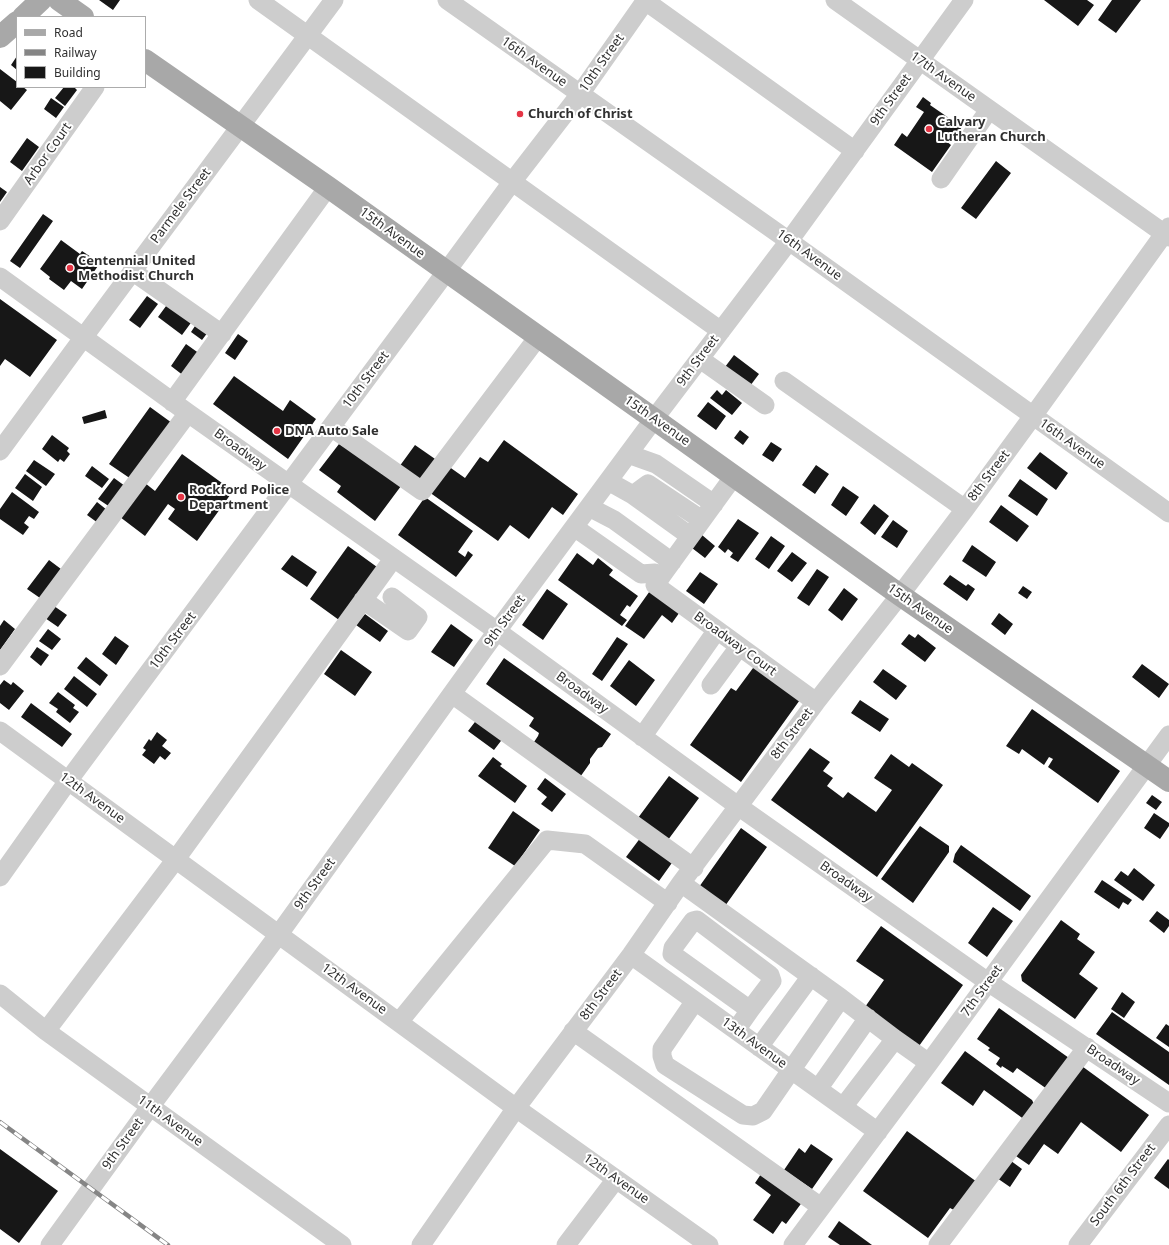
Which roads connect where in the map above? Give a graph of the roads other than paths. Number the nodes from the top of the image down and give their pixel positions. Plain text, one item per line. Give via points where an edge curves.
1 (41, 0) edge
2 (59, 0) edge
3 (258, 0) edge
4 (334, 0) edge
5 (447, 0) edge
6 (645, 0) edge
7 (835, 0) edge
8 (964, 0) edge
9 (24, 16) edge
10 (82, 16) edge
11 (16, 23) edge
12 (308, 35) junction
13 (0, 37) edge
14 (920, 60) junction
15 (146, 61) edge
16 (94, 88) edge
17 (580, 94) junction
18 (990, 110) junction
19 (240, 126) junction
20 (855, 151) junction
21 (941, 179) dead end
22 (512, 182) junction
23 (328, 187) junction
24 (0, 221) edge
25 (1167, 232) edge
26 (789, 241) junction
27 (132, 271) junction
28 (446, 272) junction
29 (0, 277) edge
30 (721, 331) junction
31 (222, 334) junction
32 (538, 337) junction
33 (82, 338) junction
34 (700, 359) junction
35 (784, 381) dead end
36 (172, 402) junction
37 (765, 405) dead end
38 (188, 413) junction
39 (1033, 416) junction
40 (654, 419) junction
41 (331, 427) junction
42 (0, 451) edge
43 (628, 454) junction
44 (734, 476) junction
45 (608, 481) junction
46 (288, 485) junction
47 (633, 495) junction
48 (714, 504) junction
49 (589, 506) junction
50 (965, 509) junction
51 (1169, 513) edge
52 (702, 520) junction
53 (574, 527) junction
54 (690, 536) junction
55 (393, 559) junction
56 (672, 562) junction
57 (658, 581) junction
58 (900, 595) junction
59 (392, 597) dead end
60 (363, 600) junction
61 (716, 630) junction
62 (497, 632) junction
63 (739, 646) junction
64 (0, 666) edge
65 (711, 685) dead end
66 (452, 694) junction
67 (816, 702) junction
68 (0, 731) edge
69 (1169, 735) edge
70 (642, 737) junction
71 (1147, 765) junction
72 (68, 781) junction
73 (1169, 781) edge
74 (738, 806) junction
75 (176, 859) junction
76 (694, 868) junction
77 (0, 877) edge
78 (681, 883) junction
79 (668, 903) junction
80 (279, 934) junction
81 (631, 955) junction
82 (811, 976) junction
83 (988, 982) junction
84 (0, 994) edge
85 (841, 998) junction
86 (695, 1001) junction
87 (750, 1010) junction
88 (868, 1018) junction
89 (399, 1022) junction
90 (736, 1030) junction
91 (46, 1031) junction
92 (573, 1032) junction
93 (895, 1040) junction
94 (759, 1047) junction
95 (1087, 1047) junction
96 (929, 1063) junction
97 (791, 1070) junction
98 (818, 1089) junction
99 (1169, 1103) edge
100 (150, 1107) junction
101 (843, 1107) junction
102 (516, 1108) junction
103 (1169, 1125) edge
104 (878, 1132) junction
105 (1163, 1146) edge
106 (616, 1179) junction
107 (821, 1207) junction
108 (50, 1245) edge
109 (342, 1245) edge
110 (421, 1245) edge
111 (566, 1245) edge
112 (709, 1245) edge
113 (792, 1245) edge
114 (938, 1245) edge
115 (1078, 1245) edge

1 - 9 main road
2 - 10 main road
3 - 12 street
4 - 12 street, Parmele Street
5 - 17 street, 16th Avenue
6 - 17 street, 10th Street
6 - 20 street
7 - 14 street, 17th Avenue
8 - 14 street, 9th Street
11 - 13 main road
12 - 19 street, Parmele Street
12 - 22 street
14 - 18 street, 17th Avenue
14 - 20 street, 9th Street
15 - 19 main road, 15th Avenue
16 - 24 street, Arbor Court
17 - 22 street, 10th Street
17 - 26 street, 16th Avenue
18 - 21 street
18 - 25 street, 17th Avenue
19 - 23 main road, 15th Avenue
19 - 27 street, Parmele Street
20 - 26 street, 9th Street
22 - 28 street, 10th Street
22 - 30 street
23 - 28 main road, 15th Avenue
23 - 31 street
25 - 39 street, 8th Street
26 - 30 street, 9th Street
26 - 39 street, 16th Avenue
27 - 31 street
27 - 33 street, Parmele Street
28 - 32 main road, 15th Avenue
28 - 41 street, 10th Street
29 - 33 street, Broadway
30 - 34 street, 9th Street
31 - 36 street
32 - 40 main road, 15th Avenue
32 - 41 street via 422,491
33 - 36 street, Broadway
33 - 42 street, Parmele Street
34 - 37 street
34 - 40 street, 9th Street
35 - 50 street
36 - 38 street, Broadway
38 - 46 street, Broadway
38 - 64 street
39 - 50 street, 8th Street
39 - 51 street, 16th Avenue
40 - 43 street, 9th Street
40 - 44 main road, 15th Avenue
41 - 46 street, 10th Street
43 - 45 street, 9th Street
43 - 48 street via 656,464
44 - 48 street
44 - 58 main road, 15th Avenue
45 - 47 street
45 - 49 street, 9th Street
46 - 55 street, Broadway
46 - 72 street, 10th Street
47 - 52 street via 648,484
47 - 54 street
48 - 52 street
49 - 53 street, 9th Street
49 - 56 street via 614,520
50 - 58 street, 8th Street
52 - 54 street
53 - 57 street via 641,574 655,573
53 - 62 street, 9th Street
54 - 56 street
55 - 60 street
55 - 62 street, Broadway
56 - 57 street
57 - 61 street, Broadway Court
58 - 67 street, 8th Street
58 - 71 main road, 15th Avenue
59 - 60 street via 418,617 408,631
60 - 75 street
61 - 63 street, Broadway Court
61 - 70 street
62 - 66 street, 9th Street
62 - 70 street, Broadway
63 - 65 street
63 - 67 street, Broadway Court
66 - 76 street
66 - 80 street, 9th Street
67 - 74 street, 8th Street
68 - 72 street, 12th Avenue
69 - 71 street, 7th Street
70 - 74 street, Broadway
71 - 73 main road, 15th Avenue
71 - 83 street, 7th Street
72 - 75 street, 12th Avenue
72 - 77 street, 10th Street
74 - 76 street, 8th Street
74 - 83 street, Broadway
75 - 80 street, 12th Avenue
75 - 91 street
76 - 78 street, 8th Street
78 - 79 street, 8th Street
78 - 82 street
79 - 81 street, 8th Street
79 - 89 street via 584,844 547,840
80 - 89 street, 12th Avenue
80 - 100 street, 9th Street
81 - 86 street, 13th Avenue
81 - 92 street, 8th Street
82 - 85 street
82 - 94 street
83 - 95 street, Broadway
83 - 96 street, 7th Street
84 - 91 street, 11th Avenue
85 - 88 street
85 - 97 street
86 - 90 street, 13th Avenue
86 - 97 street via 662,1049 665,1065 743,1115 753,1116 763,1111
87 - 87 street via 772,981 770,975 697,920 693,921 672,948 672,954
87 - 90 street
88 - 93 street
88 - 98 street
89 - 102 street, 12th Avenue
90 - 94 street, 13th Avenue
91 - 100 street, 11th Avenue
92 - 102 street, 8th Street
92 - 107 street
93 - 96 street
93 - 101 street
94 - 97 street, 13th Avenue
95 - 99 street, Broadway
95 - 114 street
96 - 104 street, 7th Street
97 - 98 street, 13th Avenue
98 - 101 street, 13th Avenue
100 - 108 street, 9th Street
100 - 109 street, 11th Avenue
101 - 104 street, 13th Avenue
102 - 106 street, 12th Avenue
102 - 110 street, 8th Street
103 - 105 street, South 6th Street
104 - 107 street, 7th Street
105 - 115 street, South 6th Street
106 - 111 street
106 - 112 street, 12th Avenue
107 - 113 street, 7th Street

